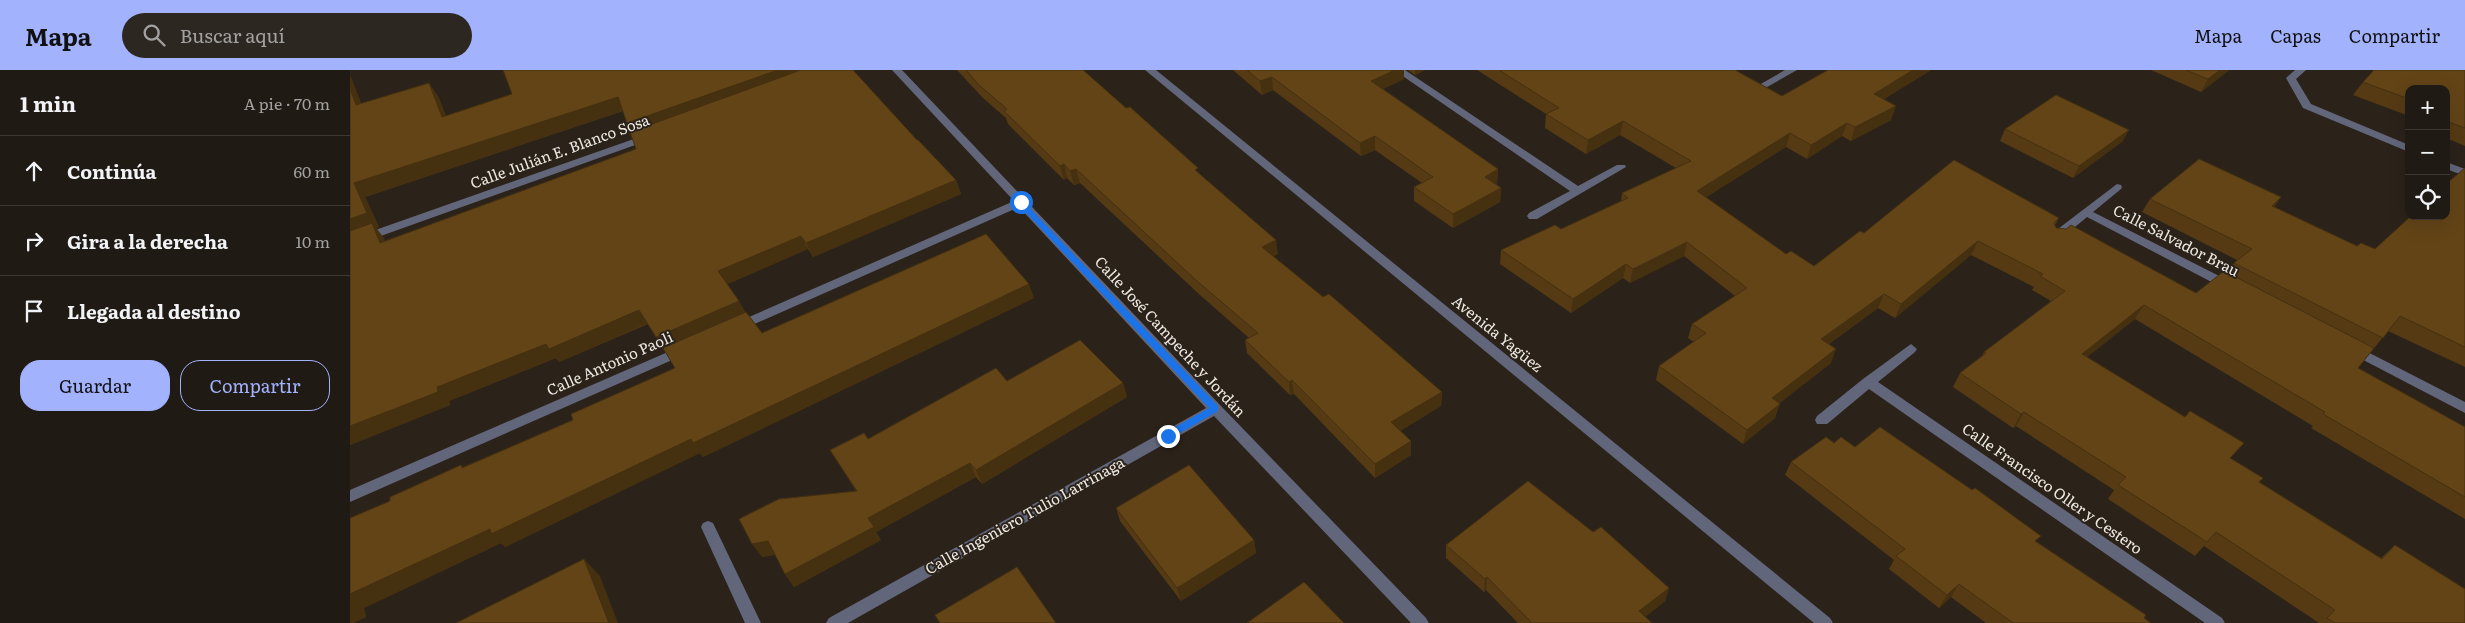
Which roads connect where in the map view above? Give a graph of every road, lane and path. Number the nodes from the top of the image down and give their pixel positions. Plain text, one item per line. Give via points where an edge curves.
1 (897, 70) edge
2 (1150, 70) edge
3 (1399, 70) edge
4 (1792, 70) edge
5 (2300, 70) edge
6 (1758, 89) edge
7 (660, 133) edge
8 (2405, 147) edge
9 (1621, 167) dead end
10 (2450, 167) edge
11 (2465, 173) edge
12 (2116, 187) dead end
13 (1578, 191) junction
14 (1021, 202) junction
15 (2085, 212) junction
16 (1534, 216) dead end
17 (2054, 238) edge
18 (350, 243) edge
19 (2244, 294) edge
20 (722, 333) edge
21 (2341, 344) edge
22 (694, 345) edge
23 (1911, 349) dead end
24 (1868, 382) junction
25 (2465, 408) edge
26 (1215, 409) junction
27 (1822, 420) dead end
28 (350, 496) edge
29 (708, 527) dead end
30 (753, 623) edge
31 (834, 623) edge
32 (1421, 623) edge
33 (1825, 623) edge
34 (2217, 623) edge

1 - 14 street, Calle José Campeche y Jordán
2 - 33 street, Avenida Yagüez
3 - 13 street
4 - 6 street
5 - 8 street via 2291,78 2307,106
7 - 18 street, Calle Julián E. Blanco Sosa
9 - 13 street
10 - 11 street
12 - 15 street
13 - 16 street
14 - 20 street
14 - 26 street, Calle José Campeche y Jordán
15 - 17 street
15 - 19 street, Calle Salvador Brau
21 - 25 street
22 - 28 street, Calle Antonio Paoli
23 - 24 street
24 - 27 street
24 - 34 street, Calle Francisco Oller y Cestero
26 - 31 street, Calle Ingeniero Tulio Larrinaga
26 - 32 street, Calle José Campeche y Jordán
29 - 30 street

